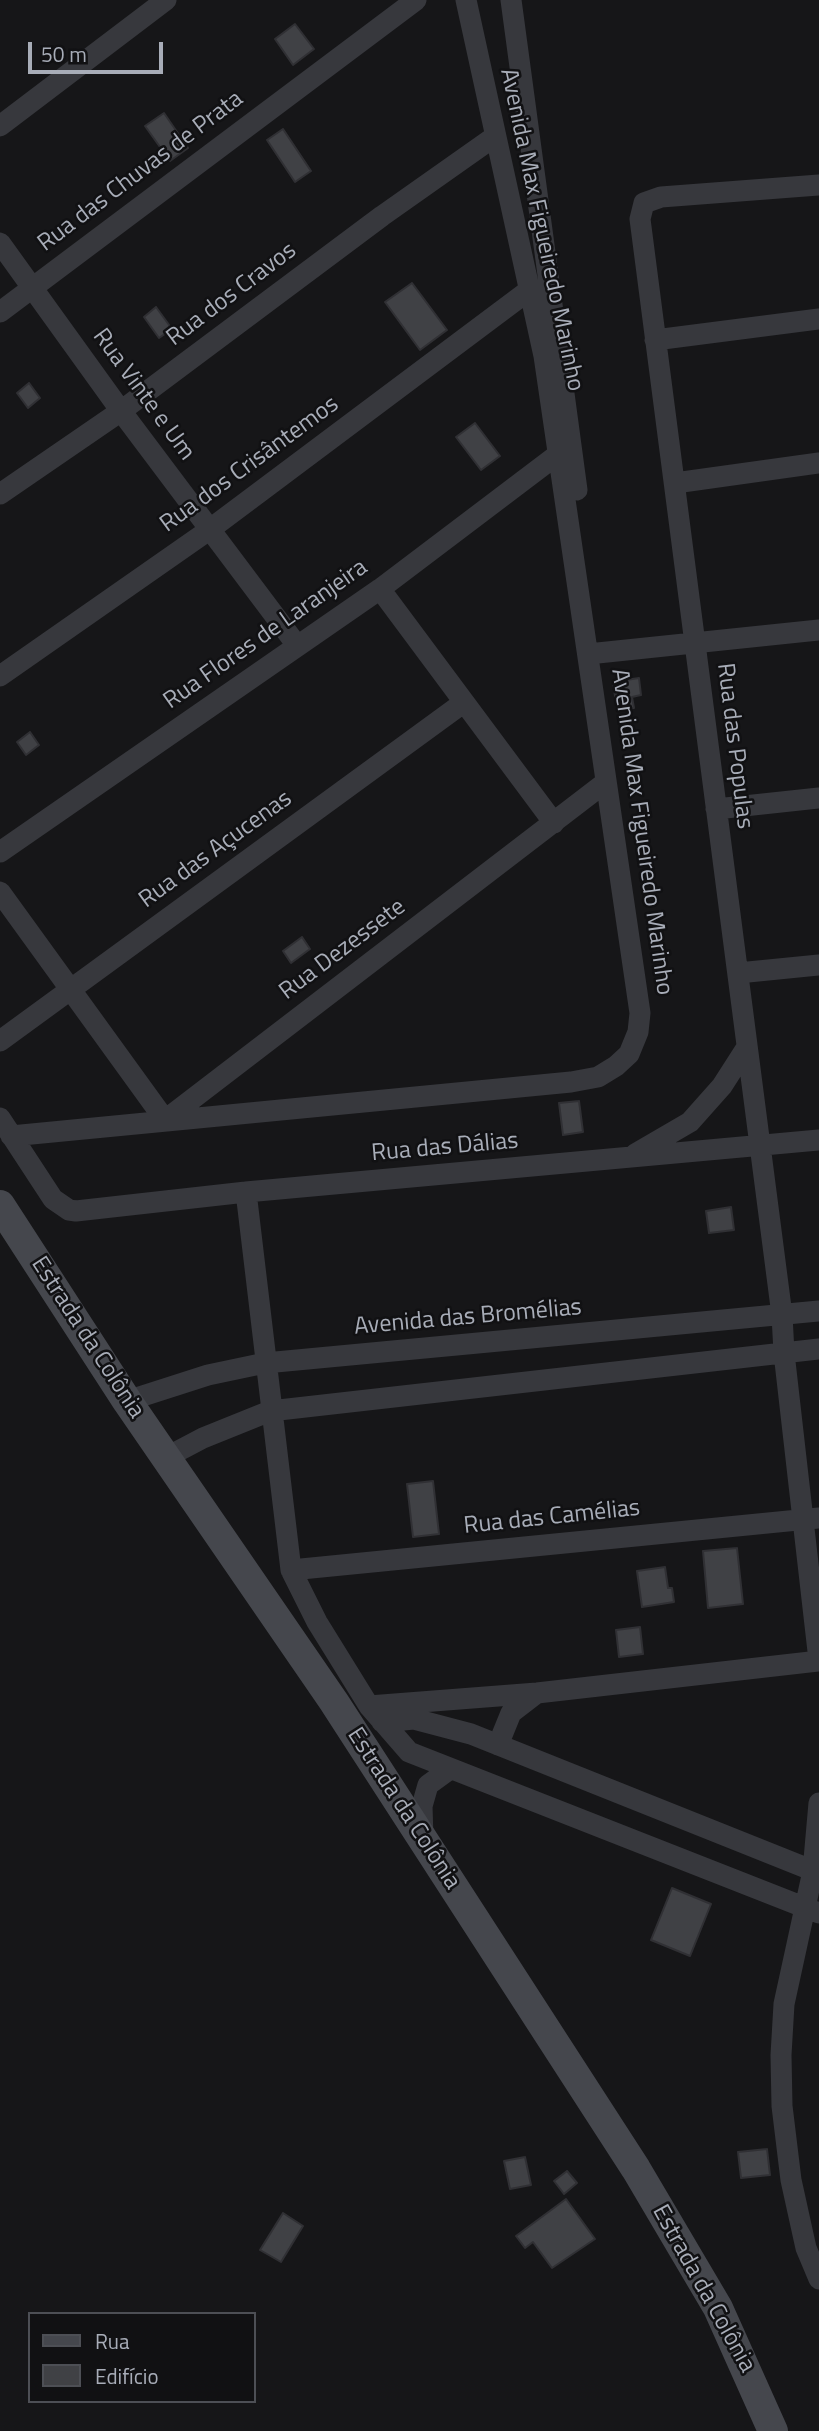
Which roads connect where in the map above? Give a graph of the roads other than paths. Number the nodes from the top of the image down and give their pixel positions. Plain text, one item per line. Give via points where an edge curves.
1 (166, 0) edge
2 (416, 0) edge
3 (466, 0) edge
4 (510, 0) edge
5 (0, 126) edge
6 (494, 136) junction
7 (819, 185) edge
8 (0, 243) edge
9 (33, 287) junction
10 (528, 291) junction
11 (0, 312) edge
12 (819, 319) edge
13 (655, 340) junction
14 (121, 411) junction
15 (557, 455) junction
16 (819, 463) edge
17 (675, 483) junction
18 (0, 494) edge
19 (209, 530) junction
20 (380, 589) junction
21 (819, 630) edge
22 (695, 642) junction
23 (296, 644) junction
24 (593, 653) junction
25 (0, 676) edge
26 (463, 703) junction
27 (606, 782) junction
28 (819, 798) edge
29 (716, 809) junction
30 (554, 823) junction
31 (0, 852) edge
32 (0, 892) edge
33 (819, 965) edge
34 (738, 973) junction
35 (69, 989) junction
36 (0, 1041) edge
37 (747, 1047) junction
38 (0, 1118) edge
39 (165, 1120) junction
40 (11, 1136) junction
41 (819, 1140) edge
42 (761, 1146) junction
43 (627, 1158) junction
44 (246, 1192) junction
45 (0, 1205) edge
46 (819, 1311) edge
47 (782, 1315) junction
48 (819, 1349) edge
49 (784, 1353) junction
50 (265, 1363) junction
51 (127, 1401) junction
52 (270, 1411) junction
53 (165, 1458) junction
54 (811, 1519) edge
55 (291, 1570) junction
56 (819, 1660) edge
57 (537, 1693) junction
58 (376, 1714) junction
59 (498, 1745) junction
60 (450, 1769) junction
61 (819, 1803) edge
62 (423, 1840) junction
63 (816, 1872) edge
64 (812, 1910) edge
65 (819, 2278) edge
66 (773, 2431) edge

1 - 5 street
2 - 9 street, Rua das Chuvas de Prata
3 - 6 street, Avenida Max Figueiredo Marinho
4 - 24 street via 549,272
6 - 10 street, Avenida Max Figueiredo Marinho
6 - 14 street, Rua dos Cravos
7 - 13 street, Rua das Populas via 661,197 644,203 640,219
8 - 9 street, Rua Vinte e Um
9 - 11 street, Rua das Chuvas de Prata
9 - 14 street, Rua Vinte e Um
10 - 15 street, Avenida Max Figueiredo Marinho via 544,356
10 - 19 street, Rua dos Crisântemos
12 - 13 street
13 - 17 street, Rua das Populas
14 - 18 street, Rua dos Cravos
14 - 19 street, Rua Vinte e Um
15 - 20 street, Rua Flores de Laranjeira
15 - 24 street, Avenida Max Figueiredo Marinho
16 - 17 street
17 - 22 street, Rua das Populas
19 - 23 street, Rua Vinte e Um
19 - 25 street, Rua dos Crisântemos
20 - 23 street, Rua Flores de Laranjeira
20 - 26 street
21 - 22 street
22 - 24 street
22 - 29 street, Rua das Populas
23 - 31 street, Rua Flores de Laranjeira
24 - 27 street, Avenida Max Figueiredo Marinho
26 - 30 street
26 - 35 street, Rua das Açucenas
27 - 30 street, Rua Dezessete
27 - 39 street, Avenida Max Figueiredo Marinho via 640,1013 629,1054 615,1066 598,1077 570,1082
28 - 29 street
29 - 34 street, Rua das Populas
30 - 39 street, Rua Dezessete
32 - 35 street
33 - 34 street
34 - 37 street, Rua das Populas
35 - 36 street, Rua das Açucenas
35 - 39 street
37 - 42 street, Rua das Populas
37 - 43 street via 708,1105 690,1122
38 - 40 street
39 - 40 street, Avenida Max Figueiredo Marinho
40 - 44 street, Rua das Dálias via 53,1199 69,1210
41 - 42 street, Rua das Dálias
42 - 43 street, Rua das Dálias
42 - 47 street, Rua das Populas
43 - 44 street, Rua das Dálias
44 - 50 street
45 - 51 main road, Estrada da Colônia
46 - 47 street, Avenida das Bromélias
47 - 49 street, Rua das Populas
47 - 50 street, Avenida das Bromélias
48 - 49 street
49 - 52 street
49 - 54 street, Rua das Populas
50 - 51 street, Avenida das Bromélias via 208,1375
50 - 52 street
51 - 53 main road, Estrada da Colônia
52 - 53 street
52 - 55 street
53 - 62 main road, Estrada da Colônia
54 - 55 street, Rua das Camélias
54 - 56 street, Rua das Populas
55 - 58 street via 317,1622
56 - 57 street
57 - 58 street
57 - 59 street via 511,1713
58 - 59 street via 438,1723
58 - 60 street via 409,1752
59 - 63 street
60 - 62 street via 428,1785 422,1806
60 - 64 street
61 - 63 street
62 - 66 main road, Estrada da Colônia via 663,2215 718,2308
63 - 64 street
64 - 65 street via 784,2004 782,2106 790,2180 806,2248

